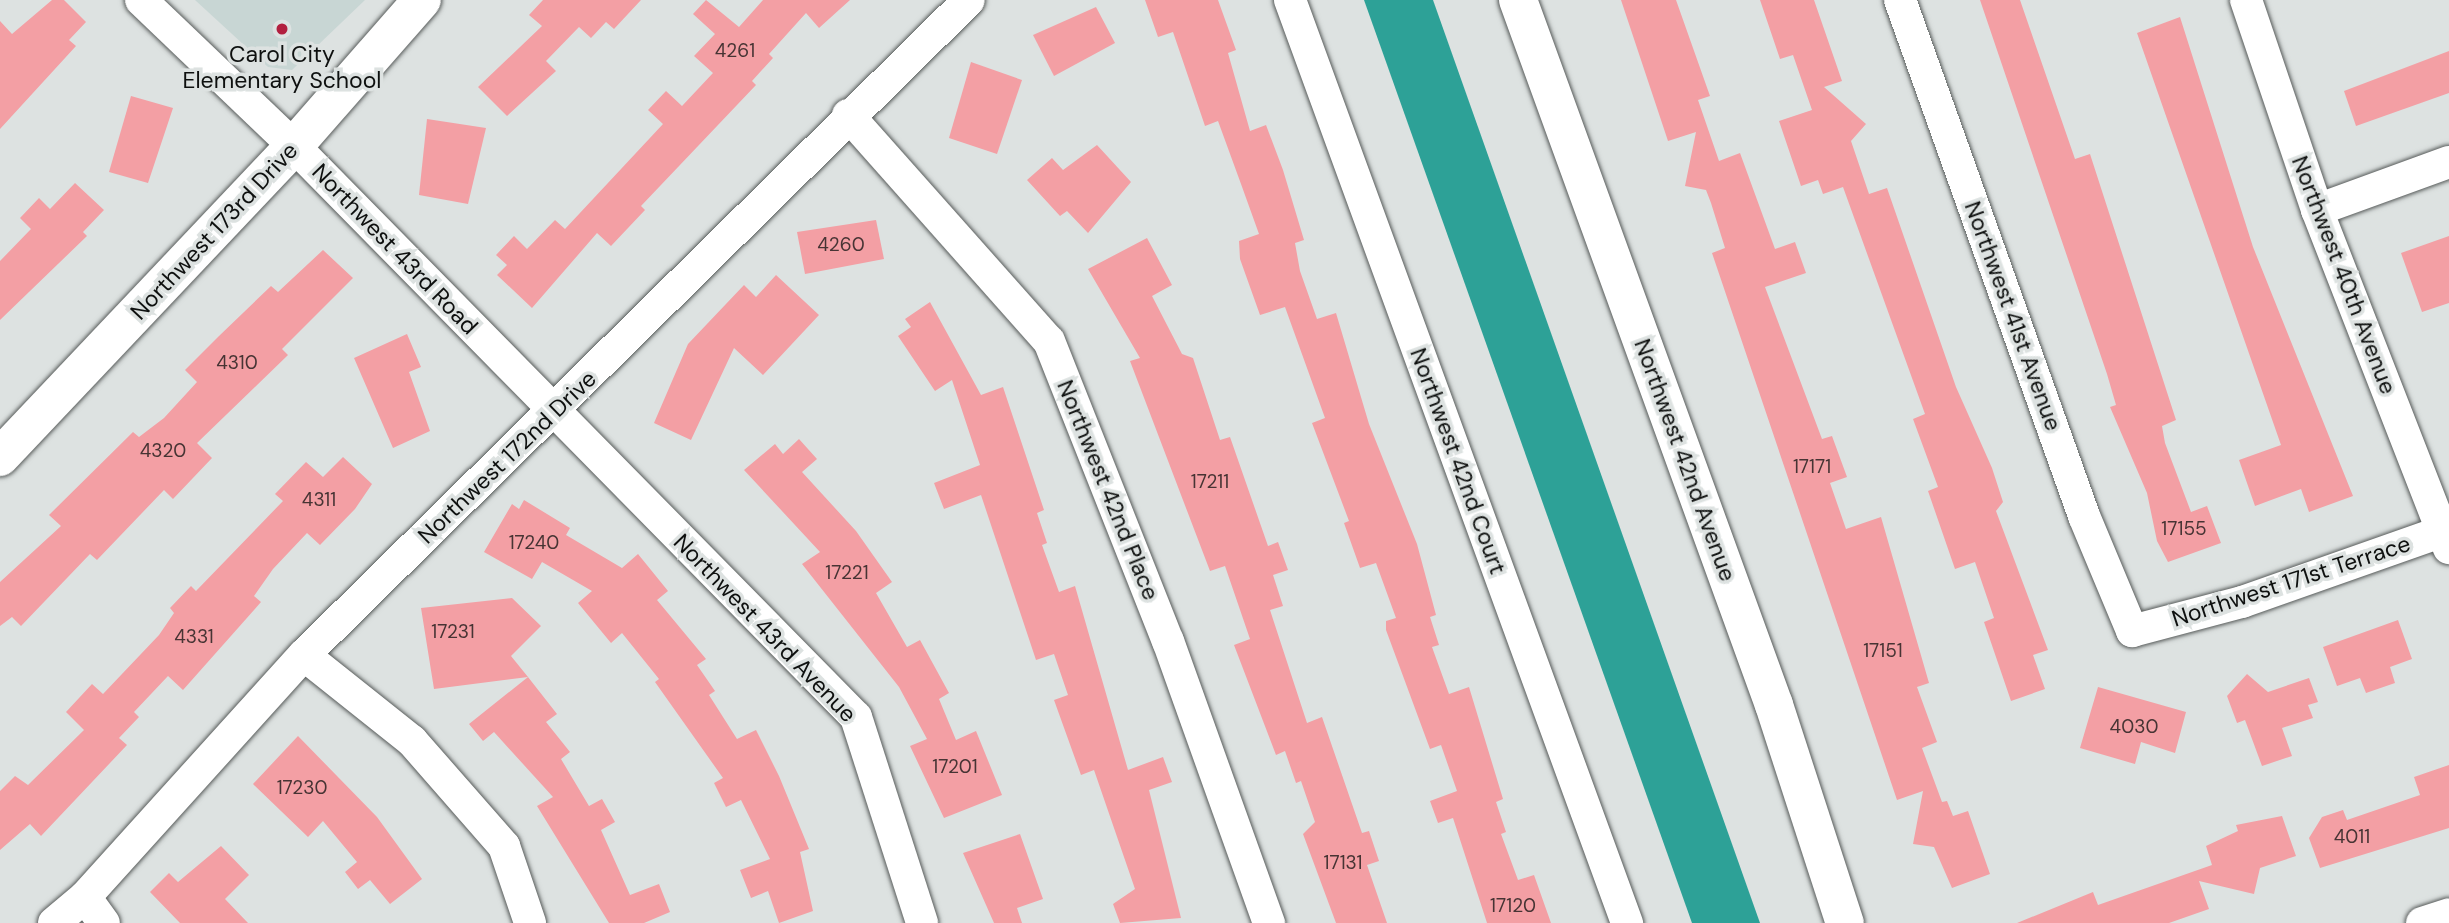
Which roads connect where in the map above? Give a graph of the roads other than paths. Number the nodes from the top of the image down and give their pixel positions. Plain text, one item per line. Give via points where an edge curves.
1 (141, 0) edge
2 (422, 0) edge
3 (969, 0) edge
4 (1290, 0) edge
5 (1518, 0) edge
6 (1900, 0) edge
7 (2246, 0) edge
8 (848, 115) junction
9 (295, 146) junction
10 (2449, 162) edge
11 (2317, 210) junction
12 (554, 412) junction
13 (0, 457) edge
14 (2447, 536) edge
15 (2132, 631) joint
16 (304, 655) junction
17 (85, 897) junction
18 (2449, 914) edge
19 (54, 923) edge
20 (104, 923) edge
21 (530, 923) edge
22 (922, 923) edge
23 (1269, 923) edge
24 (1627, 923) edge
25 (1845, 923) edge
26 (2422, 923) edge

1 - 9 street, Northwest 43rd Road
2 - 9 street, Northwest 173rd Drive
3 - 8 street, Northwest 172nd Drive
4 - 24 street, Northwest 42nd Court
5 - 25 street, Northwest 42nd Avenue via 1774,705
6 - 15 street, Northwest 41st Avenue via 2084,516
7 - 11 street, Northwest 40th Avenue
8 - 12 street, Northwest 172nd Drive
8 - 23 street, Northwest 42nd Place via 1049,341 1168,641
9 - 12 street, Northwest 43rd Road
9 - 13 street, Northwest 173rd Drive
10 - 11 street
11 - 14 street, Northwest 40th Avenue
12 - 16 street, Northwest 172nd Drive
12 - 22 street, Northwest 43rd Avenue via 856,717
14 - 15 street, Northwest 171st Terrace via 2242,602
16 - 17 street, Northwest 172nd Drive
16 - 21 street via 412,741 504,846
17 - 19 street, Northwest 172nd Drive
17 - 20 street
18 - 26 street

